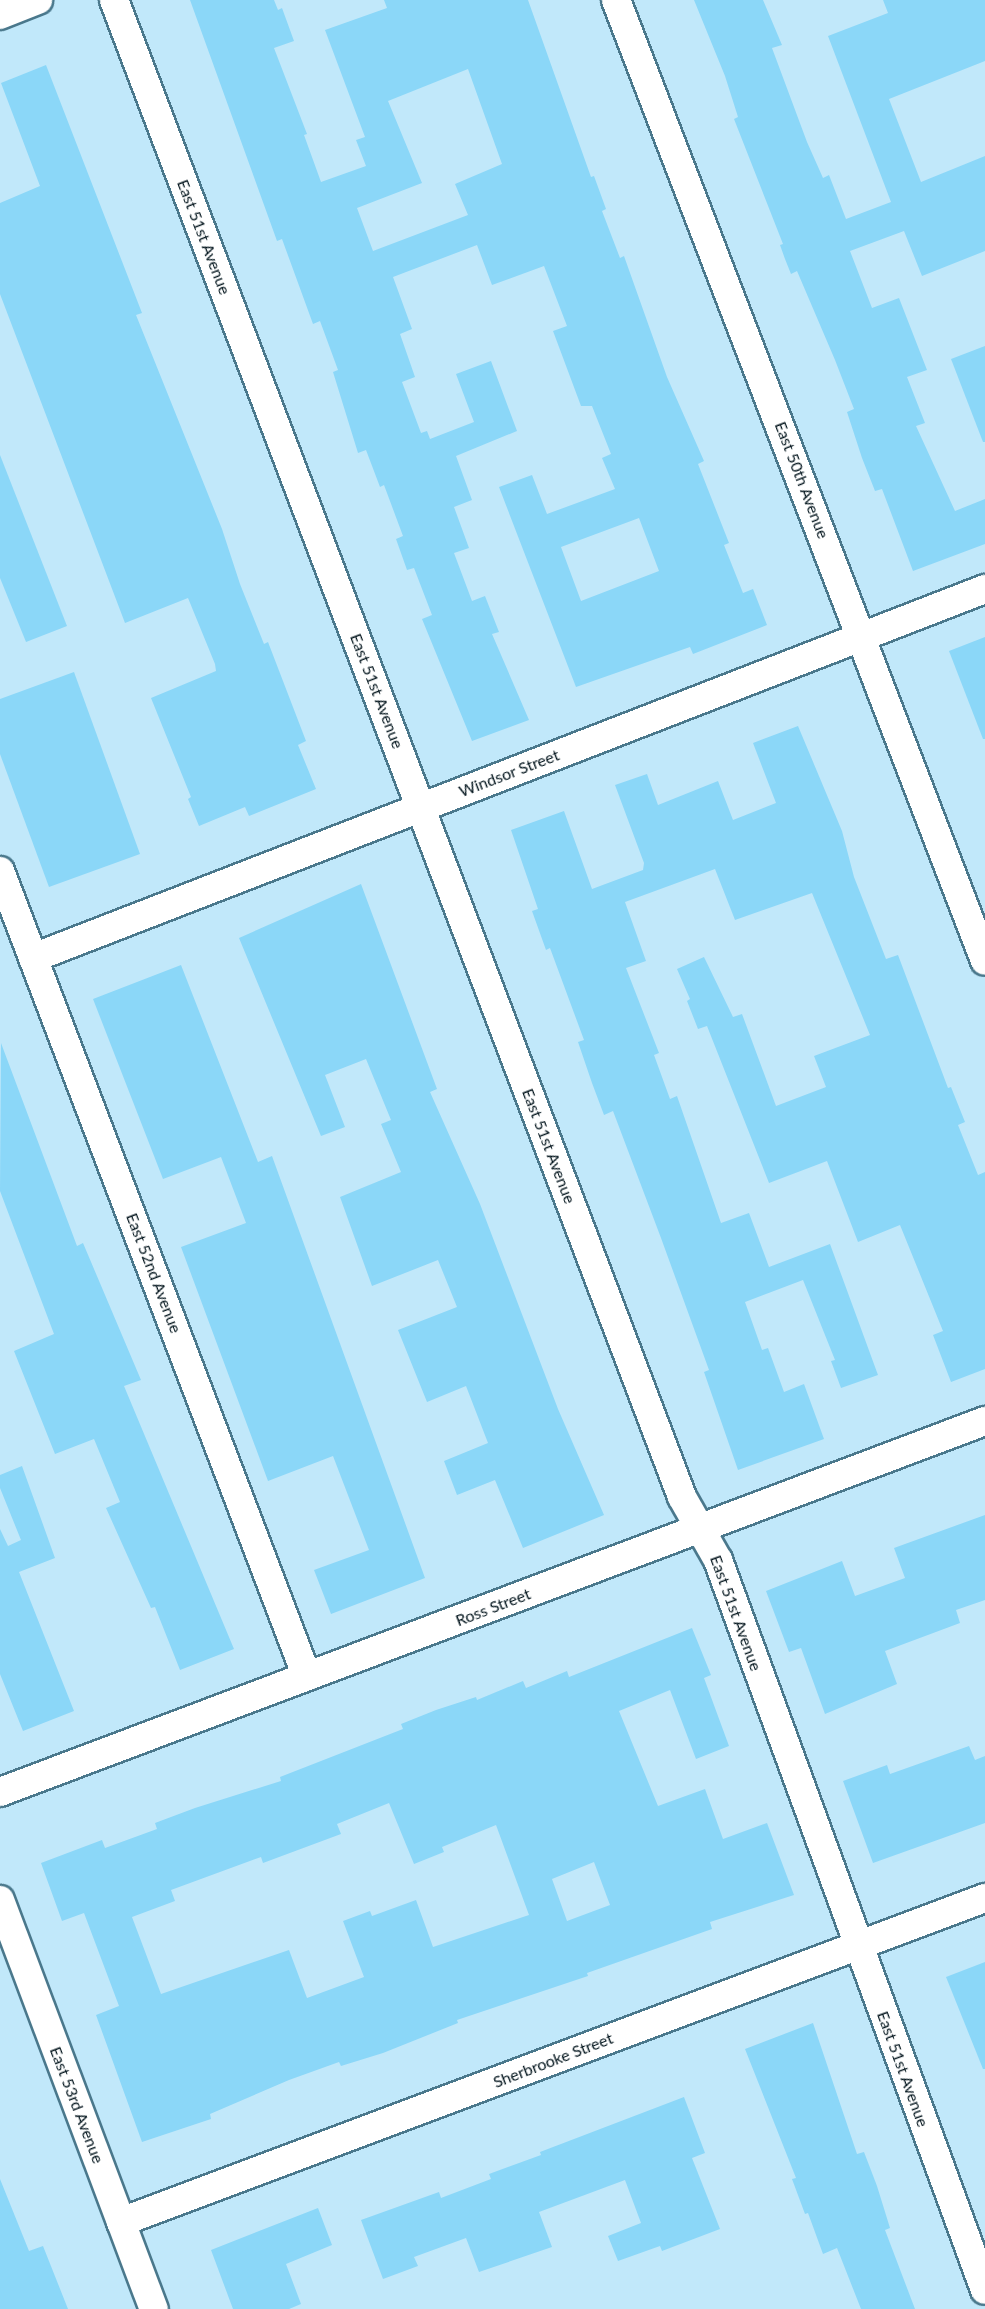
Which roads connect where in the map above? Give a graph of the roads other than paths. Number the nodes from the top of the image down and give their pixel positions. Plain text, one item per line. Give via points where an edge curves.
1 (38, 0) edge
2 (114, 0) edge
3 (616, 0) edge
4 (0, 15) edge
5 (985, 589) edge
6 (862, 636) junction
7 (421, 807) junction
8 (0, 871) edge
9 (33, 958) junction
10 (985, 962) edge
11 (985, 1421) edge
12 (701, 1528) junction
13 (307, 1677) junction
14 (0, 1792) edge
15 (985, 1898) edge
16 (0, 1900) edge
17 (858, 1946) junction
18 (121, 2222) junction
19 (985, 2290) edge
20 (154, 2309) edge

1 - 4 street
2 - 7 street, East 51st Avenue
3 - 6 street, East 50th Avenue
5 - 6 street, Windsor Street
6 - 7 street, Windsor Street
6 - 10 street, East 50th Avenue
7 - 9 street, Windsor Street
7 - 12 street, East 51st Avenue via 682,1497
8 - 9 street, East 52nd Avenue
9 - 13 street, East 52nd Avenue
11 - 12 street, Ross Street
12 - 13 street, Ross Street
12 - 17 street, East 51st Avenue via 718,1560
13 - 14 street, Ross Street
15 - 17 street, Sherbrooke Street
16 - 18 street, East 53rd Avenue
17 - 18 street, Sherbrooke Street
17 - 19 street, East 51st Avenue
18 - 20 street, East 53rd Avenue

